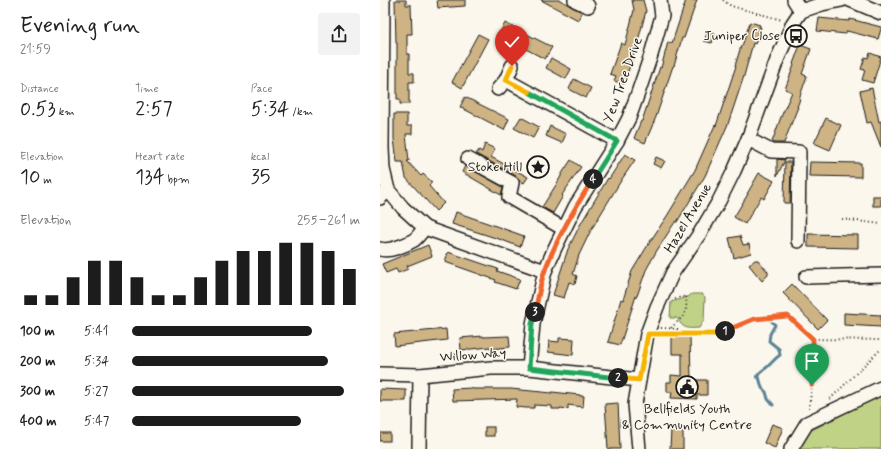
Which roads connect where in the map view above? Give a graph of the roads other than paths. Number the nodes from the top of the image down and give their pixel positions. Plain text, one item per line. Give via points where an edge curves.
1 (383, 0) edge
2 (575, 0) edge
3 (660, 0) edge
4 (794, 0) edge
5 (842, 0) edge
6 (850, 0) edge
7 (588, 6) dead end
8 (802, 11) junction
9 (881, 13) edge
10 (512, 66) dead end
11 (748, 139) junction
12 (617, 141) junction
13 (468, 159) dead end
14 (384, 194) edge
15 (425, 228) junction
16 (564, 229) junction
17 (798, 241) dead end
18 (380, 249) edge
19 (545, 271) junction
20 (881, 275) edge
21 (806, 277) dead end
22 (529, 368) junction
23 (380, 374) edge
24 (420, 375) junction
25 (639, 380) junction
26 (881, 388) edge
27 (419, 449) edge
28 (639, 449) edge
29 (790, 449) edge

1 - 14 street
2 - 7 street
3 - 12 street, Yew Tree Drive via 662,16 651,55 634,106
4 - 8 street
5 - 8 street
6 - 9 street
8 - 11 street, Hazel Avenue via 792,23
10 - 12 street via 502,85
11 - 17 street via 771,151 799,152
11 - 25 street, Hazel Avenue via 719,201 674,272 657,307
12 - 16 street, Yew Tree Drive
13 - 16 street via 512,184 509,197
14 - 15 street
15 - 18 street via 414,240 385,251
15 - 19 street
16 - 19 street, Yew Tree Drive
19 - 22 street, Yew Tree Drive via 532,324
20 - 21 street
22 - 24 street, Willow Way via 491,368
22 - 25 street, Willow Way
23 - 24 street, Willow Way
24 - 27 street
25 - 28 street, Hazel Avenue via 635,404
26 - 29 street via 807,423

